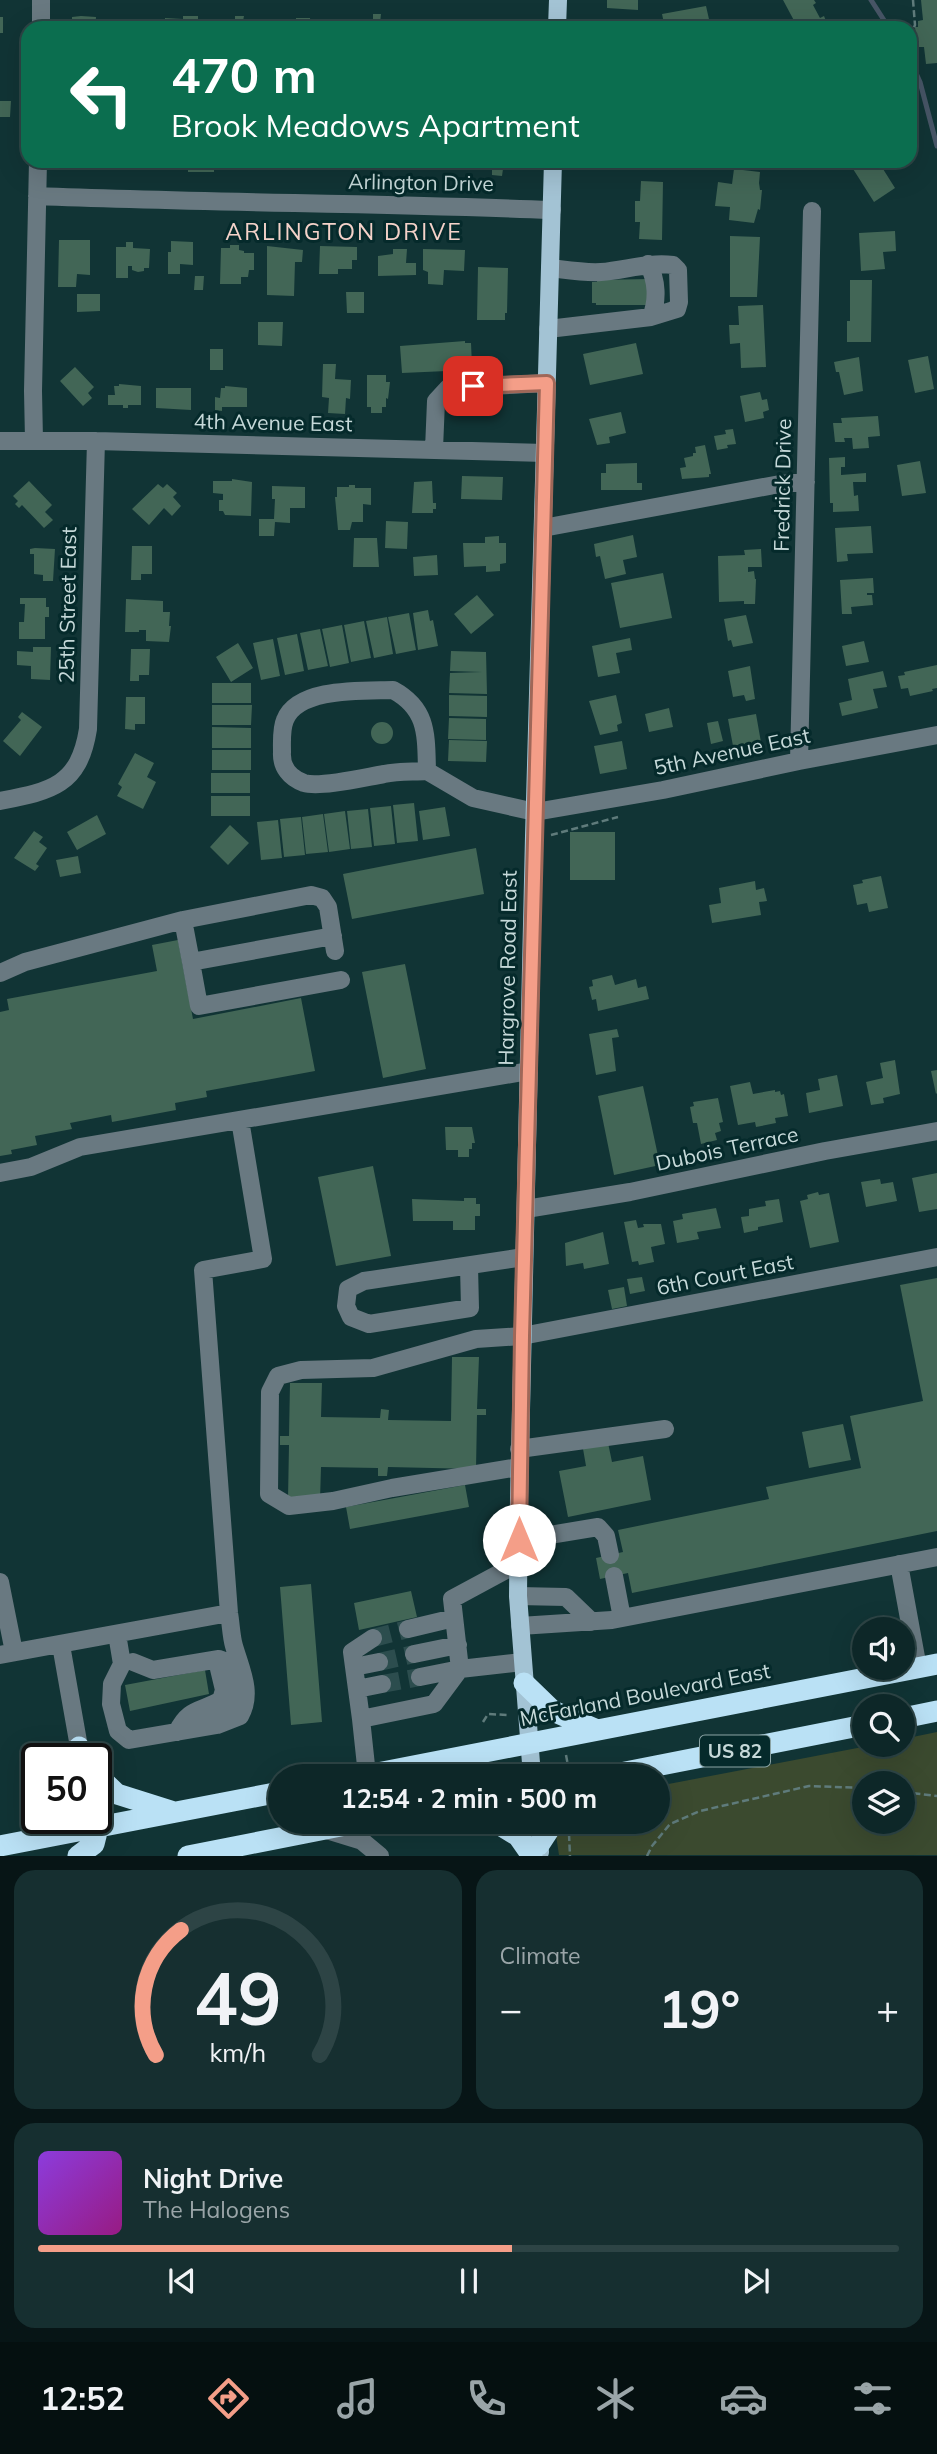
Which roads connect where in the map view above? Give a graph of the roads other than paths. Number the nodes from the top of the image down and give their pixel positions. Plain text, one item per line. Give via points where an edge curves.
1 (41, 0) edge
2 (558, 0) edge
3 (41, 21) edge
4 (557, 21) edge
5 (38, 168) edge
6 (553, 168) edge
7 (37, 196) junction
8 (552, 209) junction
9 (812, 211) dead end
10 (648, 264) junction
11 (550, 268) junction
12 (651, 317) junction
13 (548, 329) junction
14 (547, 383) junction
15 (34, 440) junction
16 (0, 441) edge
17 (96, 441) junction
18 (434, 449) junction
19 (545, 453) junction
20 (806, 482) junction
21 (543, 527) junction
22 (937, 735) edge
23 (799, 761) junction
24 (427, 771) junction
25 (0, 801) edge
26 (535, 812) junction
27 (183, 920) junction
28 (191, 962) junction
29 (0, 973) edge
30 (341, 980) dead end
31 (529, 1071) junction
32 (240, 1120) junction
33 (937, 1131) edge
34 (0, 1173) edge
35 (526, 1209) junction
36 (524, 1257) junction
37 (937, 1257) edge
38 (469, 1266) junction
39 (522, 1336) junction
40 (665, 1429) dead end
41 (519, 1458) junction
42 (519, 1540) junction
43 (610, 1555) dead end
44 (937, 1557) edge
45 (519, 1563) junction
46 (899, 1564) junction
47 (614, 1576) dead end
48 (0, 1582) edge
49 (518, 1597) junction
50 (229, 1613) junction
51 (454, 1618) junction
52 (622, 1618) junction
53 (592, 1622) junction
54 (520, 1626) junction
55 (408, 1629) tunnel mouth
56 (117, 1634) junction
57 (373, 1638) tunnel mouth
58 (61, 1644) junction
59 (233, 1645) junction
60 (457, 1645) junction
61 (7, 1654) edge
62 (414, 1654) tunnel mouth
63 (379, 1662) tunnel mouth
64 (128, 1663) junction
65 (928, 1666) edge
66 (354, 1667) junction
67 (460, 1669) junction
68 (523, 1673) junction
69 (420, 1676) tunnel mouth
70 (382, 1684) tunnel mouth
71 (357, 1689) junction
72 (937, 1711) edge
73 (915, 1716) edge
74 (361, 1719) junction
75 (852, 1727) edge
76 (597, 1730) junction
77 (177, 1732) junction
78 (530, 1742) junction
79 (79, 1743) edge
80 (363, 1764) edge
81 (423, 1764) edge
82 (532, 1764) edge
83 (666, 1764) edge
84 (112, 1789) edge
85 (268, 1794) edge
86 (176, 1813) junction
87 (112, 1821) edge
88 (36, 1834) edge
89 (55, 1834) edge
90 (95, 1834) edge
91 (298, 1834) edge
92 (339, 1834) edge
93 (514, 1834) edge
94 (537, 1834) edge
95 (554, 1834) edge
96 (32, 1840) junction
97 (0, 1846) edge
98 (537, 1852) edge
99 (78, 1856) edge
100 (188, 1856) edge
101 (380, 1856) edge

1 - 3 street
2 - 4 main road
5 - 7 street
6 - 8 main road, Hargrove Road East
7 - 8 street, Arlington Drive
7 - 15 street
8 - 11 main road, Hargrove Road East
9 - 20 street, Fredrick Drive
10 - 11 street via 604,272
10 - 12 street via 655,280
10 - 12 street via 673,265 678,270 680,302 677,309
11 - 13 main road, Hargrove Road East
12 - 13 street
13 - 14 main road, Hargrove Road East
14 - 18 street via 448,387 436,401
14 - 19 main road, Hargrove Road East
15 - 16 street, 4th Avenue East
15 - 17 street, 4th Avenue East
17 - 18 street, 4th Avenue East
17 - 25 street, 25th Street East via 85,749 62,782
18 - 19 street, 4th Avenue East
19 - 21 main road, Hargrove Road East
20 - 21 street
20 - 23 street, Fredrick Drive
21 - 26 main road, Hargrove Road East
22 - 23 street, 5th Avenue East
23 - 26 street, 5th Avenue East
24 - 24 street via 421,716 410,700 393,690 313,697 296,703 285,720 281,759 289,776 308,784
24 - 26 street via 473,798
26 - 31 main road, Hargrove Road East
27 - 28 street
27 - 28 street via 311,895 322,898 328,907 334,943
27 - 29 street via 24,962
28 - 30 street via 199,1006
31 - 32 street
31 - 35 main road, Hargrove Road East
32 - 34 street via 77,1148 31,1167
32 - 50 street via 263,1259 203,1270
33 - 35 street, Dubois Terrace
35 - 36 main road, Hargrove Road East
36 - 38 street
36 - 39 main road, Hargrove Road East
37 - 39 street, 6th Court East
38 - 38 street via 364,1281 348,1289 346,1306 351,1317 369,1324 470,1308
39 - 41 main road, Hargrove Road East
39 - 41 street, 6th Court East via 476,1339 373,1368 301,1370 278,1376 270,1392 269,1494 289,1506 333,1501
40 - 41 street
41 - 42 main road, Hargrove Road East
42 - 43 street via 598,1528 606,1536
42 - 45 main road, Hargrove Road East
44 - 46 street
45 - 49 main road, Hargrove Road East
45 - 51 street via 452,1599
46 - 52 street
46 - 65 street
47 - 52 street
48 - 61 street
49 - 53 street via 566,1597
49 - 54 main road, Hargrove Road East
50 - 56 street
50 - 59 street
51 - 55 street
51 - 60 street
52 - 53 street
53 - 54 street
54 - 68 main road, Hargrove Road East
56 - 58 street
56 - 64 street
57 - 66 street via 352,1652
58 - 61 street
58 - 79 street
59 - 64 street
59 - 77 street via 247,1696 240,1716
60 - 62 street
60 - 67 street
63 - 66 street
64 - 77 street via 112,1684 111,1704 118,1731 129,1740
64 - 77 street via 153,1670 209,1660 221,1671 221,1700 183,1718
65 - 76 highway, McFarland Boulevard East / US 82
66 - 71 street
67 - 68 street
67 - 69 street
67 - 74 street via 433,1704
68 - 76 highway via 554,1711
68 - 78 main road, Hargrove Road East
70 - 71 street
71 - 74 street
72 - 73 highway
74 - 80 street
75 - 83 highway, US 82
76 - 78 highway, McFarland Boulevard East / US 82
78 - 81 highway, McFarland Boulevard East / US 82
78 - 82 main road, Hargrove Road East
84 - 86 highway
85 - 86 highway
86 - 87 highway
88 - 96 highway
89 - 96 highway
90 - 99 highway via 94,1844
91 - 100 highway
92 - 101 street via 362,1841
93 - 98 highway
94 - 98 main road
95 - 98 highway
96 - 97 highway

